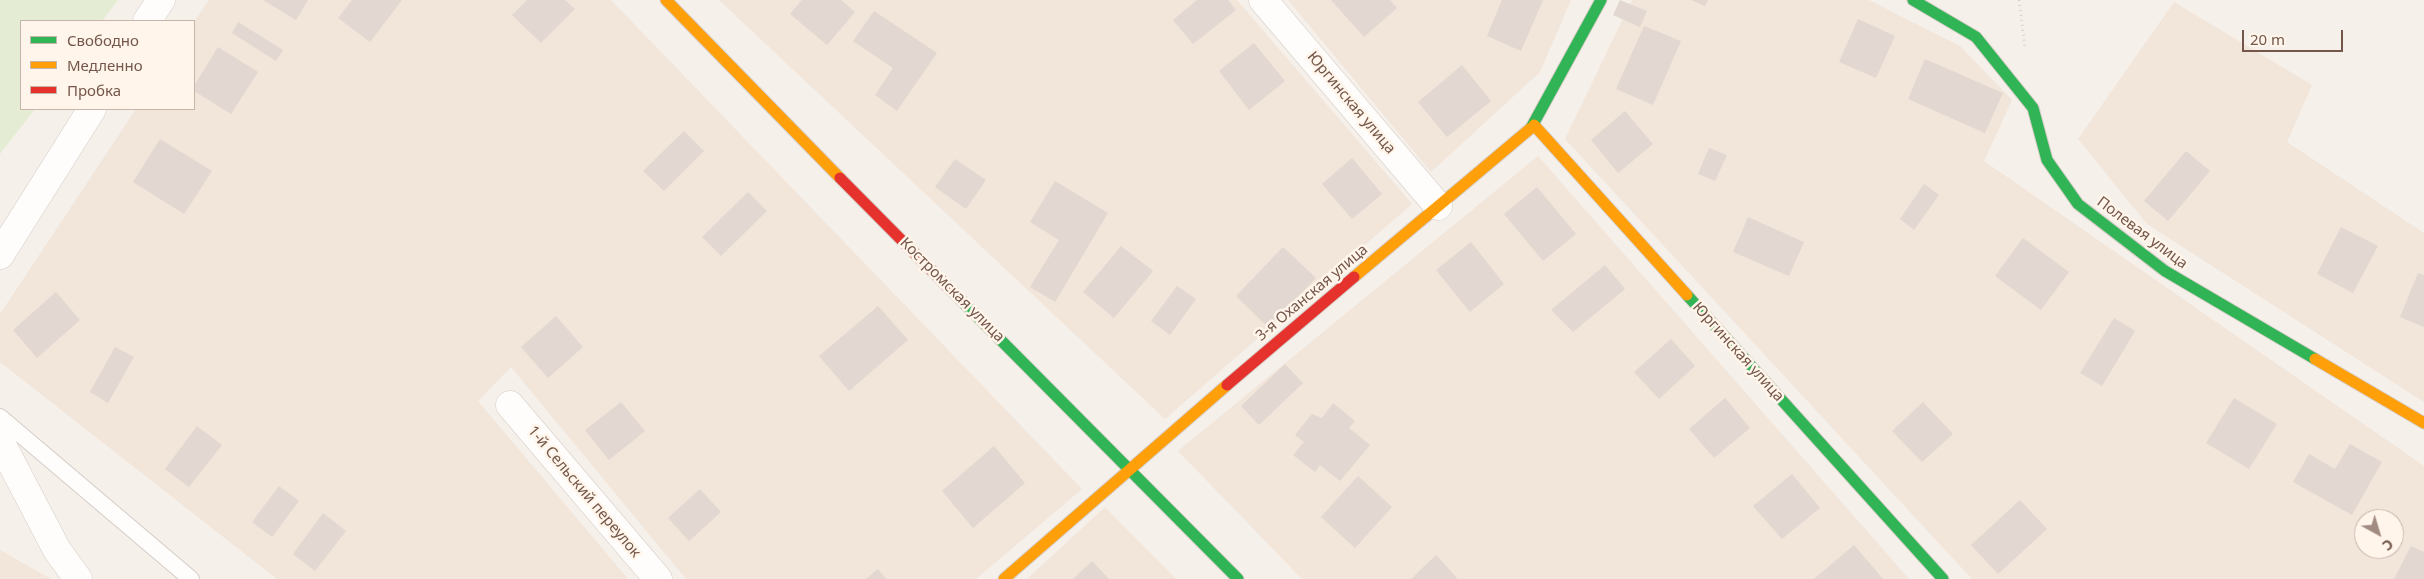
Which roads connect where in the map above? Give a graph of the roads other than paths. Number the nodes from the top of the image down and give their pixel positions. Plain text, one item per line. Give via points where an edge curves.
1 (161, 0) edge
2 (666, 0) edge
3 (1263, 0) edge
4 (1601, 0) edge
5 (1912, 0) edge
6 (148, 20) edge
7 (91, 110) edge
8 (1534, 125) junction
9 (1438, 206) junction
10 (0, 255) edge
11 (510, 405) dead end
12 (0, 417) edge
13 (2424, 423) edge
14 (0, 441) edge
15 (1129, 468) junction
16 (78, 579) edge
17 (191, 579) edge
18 (658, 579) edge
19 (1004, 579) edge
20 (1238, 579) edge
21 (1943, 579) edge

1 - 6 street
2 - 15 street, Костромская улица
3 - 9 street, Юргинская улица
4 - 8 street, 3-я Оханская улица
5 - 13 street, Полевая улица via 1976,37 2033,108 2047,160 2078,204 2165,271
7 - 10 street
8 - 9 street, 3-я Оханская улица
8 - 21 street, Юргинская улица
9 - 15 street, 3-я Оханская улица
11 - 18 street, 1-й Сельский переулок
12 - 17 lane
14 - 16 street via 57,550
15 - 19 street, 3-я Оханская улица
15 - 20 street, Костромская улица

